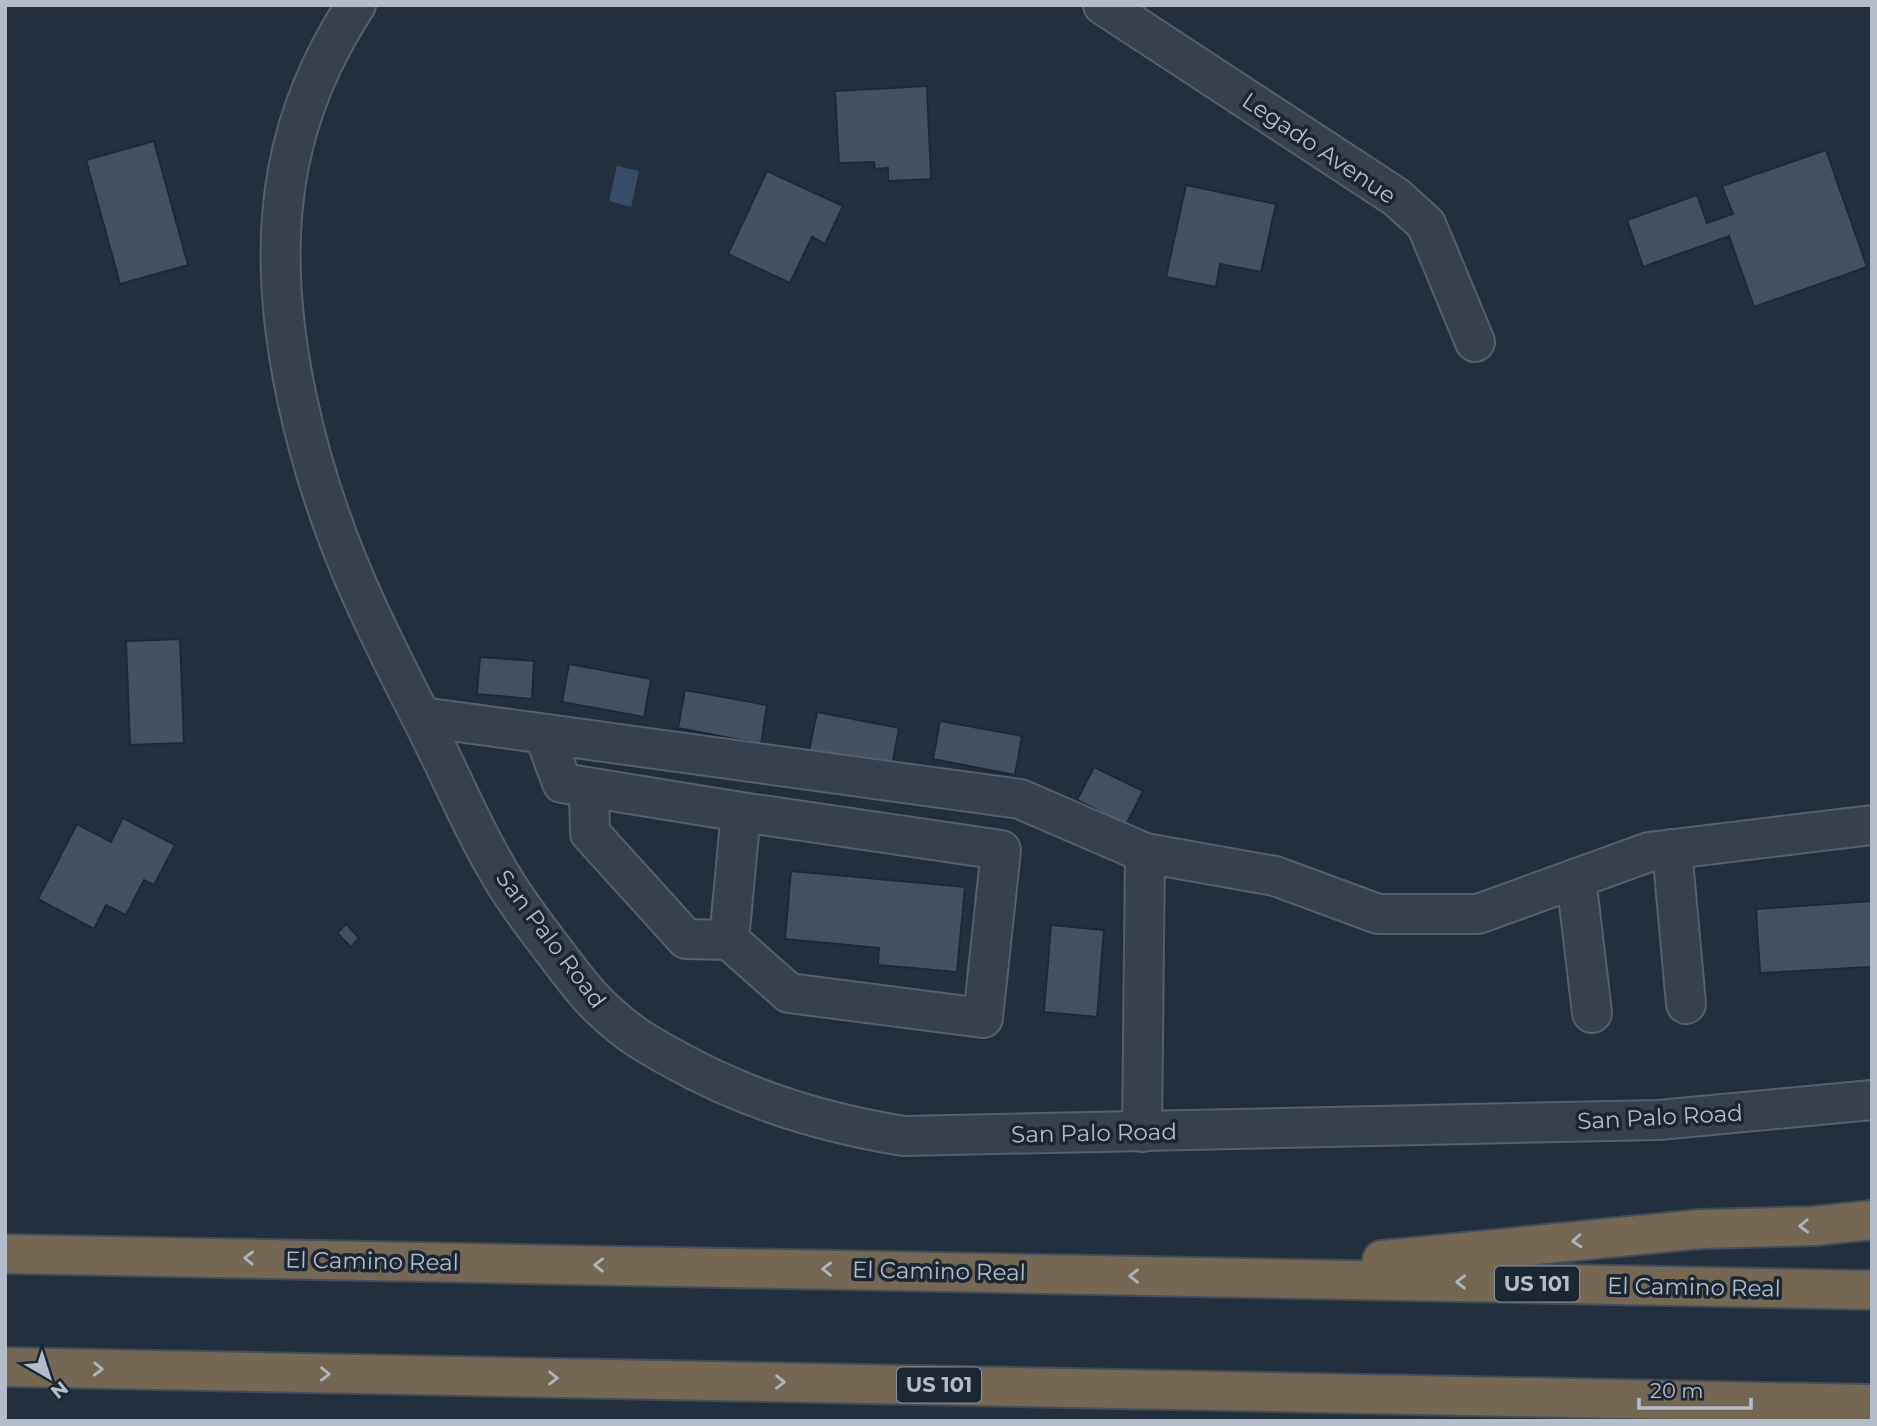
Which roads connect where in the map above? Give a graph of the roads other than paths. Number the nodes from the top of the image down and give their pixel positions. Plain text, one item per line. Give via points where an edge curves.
1 (356, 5) edge
2 (1103, 5) edge
3 (1475, 342) dead end
4 (422, 717) junction
5 (544, 734) junction
6 (589, 788) junction
7 (740, 812) junction
8 (1872, 825) edge
9 (1672, 849) junction
10 (1145, 853) junction
11 (1576, 878) junction
12 (729, 940) junction
13 (1686, 1004) dead end
14 (1592, 1013) dead end
15 (1872, 1100) edge
16 (1142, 1132) junction
17 (1872, 1220) edge
18 (5, 1254) edge
19 (1202, 1277) junction
20 (1872, 1290) edge
21 (5, 1367) edge
22 (1131, 1389) junction
23 (1872, 1404) edge
24 (1356, 1421) edge

1 - 4 street, San Palo Road via 325,59 297,132 283,209 281,278 299,408 321,488 367,607
2 - 3 street, Legado Avenue via 1396,197 1426,224
4 - 5 street
4 - 16 street, San Palo Road via 503,878 575,978 637,1039 749,1095 856,1128 904,1136
5 - 6 street via 562,783
5 - 10 street via 1020,799
6 - 7 street
6 - 12 street via 590,833 686,939
7 - 12 street
7 - 12 street via 1001,850 982,1018 789,993
8 - 9 street
9 - 11 street via 1649,852
9 - 13 street
10 - 11 street via 1275,876 1378,914 1478,914
10 - 16 street
11 - 14 street
15 - 16 street, San Palo Road via 1659,1120
17 -> 19 highway via 1701,1229
19 -> 18 highway, El Camino Real / US 101
20 -> 19 highway, El Camino Real / US 101
21 -> 22 highway, US 101
22 - 23 highway, US 101
22 - 24 highway

